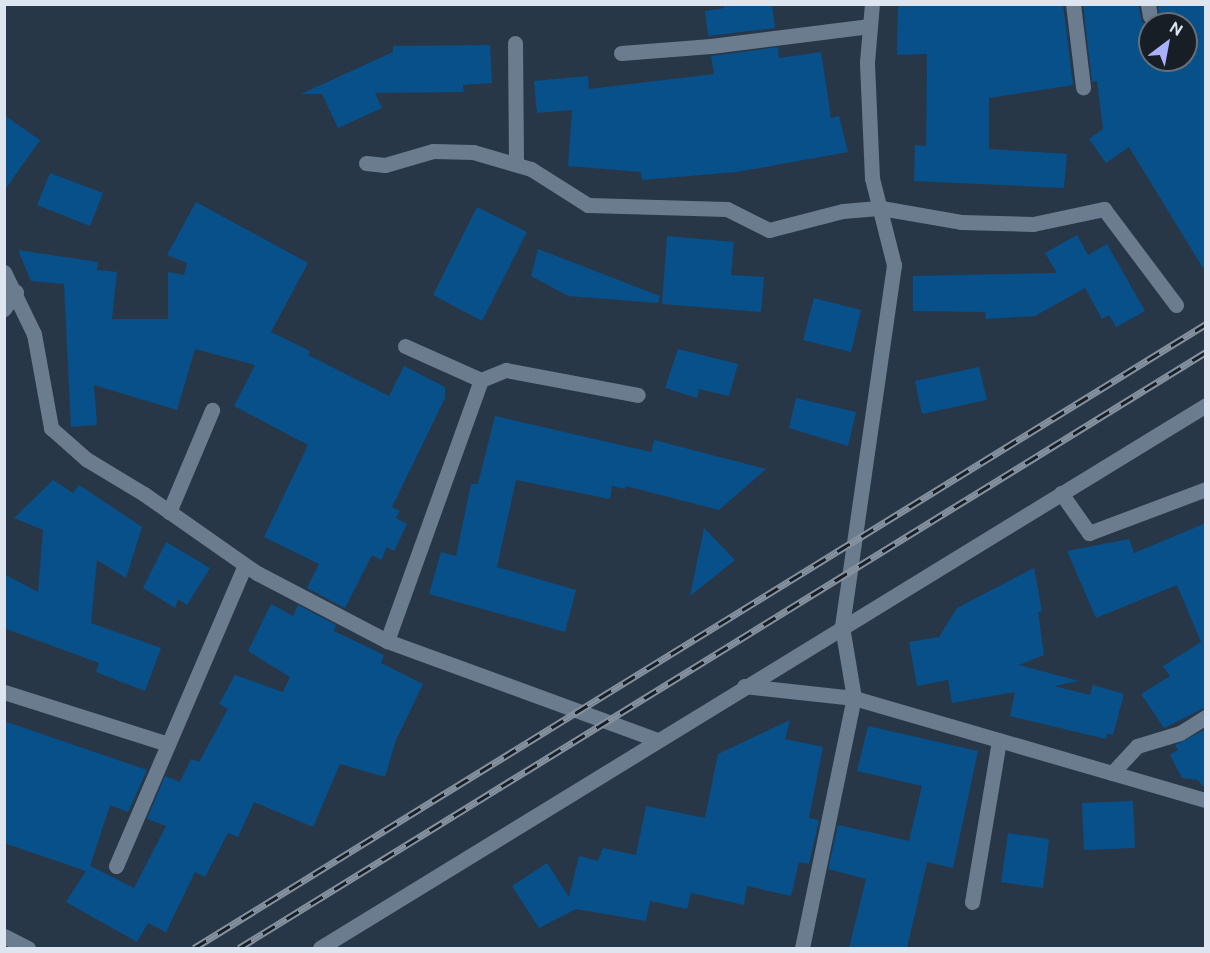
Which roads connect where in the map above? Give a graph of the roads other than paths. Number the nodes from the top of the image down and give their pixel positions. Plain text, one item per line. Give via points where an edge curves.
1 (872, 4) edge
2 (1073, 4) edge
3 (870, 26) junction
4 (515, 43) dead end
5 (621, 53) dead end
6 (1083, 87) dead end
7 (366, 163) dead end
8 (516, 164) junction
9 (881, 208) junction
10 (4, 272) edge
11 (16, 292) junction
12 (1176, 305) dead end
13 (4, 309) edge
14 (405, 346) dead end
15 (481, 380) junction
16 (638, 395) dead end
17 (1206, 405) edge
18 (212, 410) dead end
19 (1206, 489) edge
20 (1061, 493) junction
21 (169, 512) junction
22 (245, 565) junction
23 (842, 626) junction
24 (387, 641) junction
25 (744, 686) junction
26 (4, 692) edge
27 (854, 698) junction
28 (1206, 717) edge
29 (657, 740) junction
30 (999, 740) junction
31 (168, 744) junction
32 (1112, 773) junction
33 (1206, 800) edge
34 (116, 866) dead end
35 (972, 902) dead end
36 (4, 936) edge
37 (28, 948) edge
38 (320, 948) edge
39 (802, 948) edge

1 - 3 street
2 - 6 street
3 - 5 street
3 - 9 street via 867,62 872,178
4 - 8 street
7 - 8 street via 386,165 433,151 473,152
8 - 9 street via 531,168 588,205 727,210 769,230 843,211
9 - 12 street via 961,222 1033,224 1104,209
9 - 23 street via 894,265
10 - 11 street
11 - 13 street
11 - 21 street via 34,334 51,428 86,459
14 - 15 street
15 - 16 street via 506,370
15 - 24 street
17 - 20 street
18 - 21 street
19 - 20 street via 1089,533
20 - 23 street
21 - 22 street
22 - 24 street
22 - 31 street
23 - 25 street
23 - 27 street
24 - 29 street
25 - 27 street
25 - 29 street
26 - 31 street
27 - 30 street
27 - 39 street
28 - 32 street via 1180,733 1137,746
29 - 38 street
30 - 32 street
30 - 35 street
31 - 34 street
32 - 33 street
36 - 37 street

